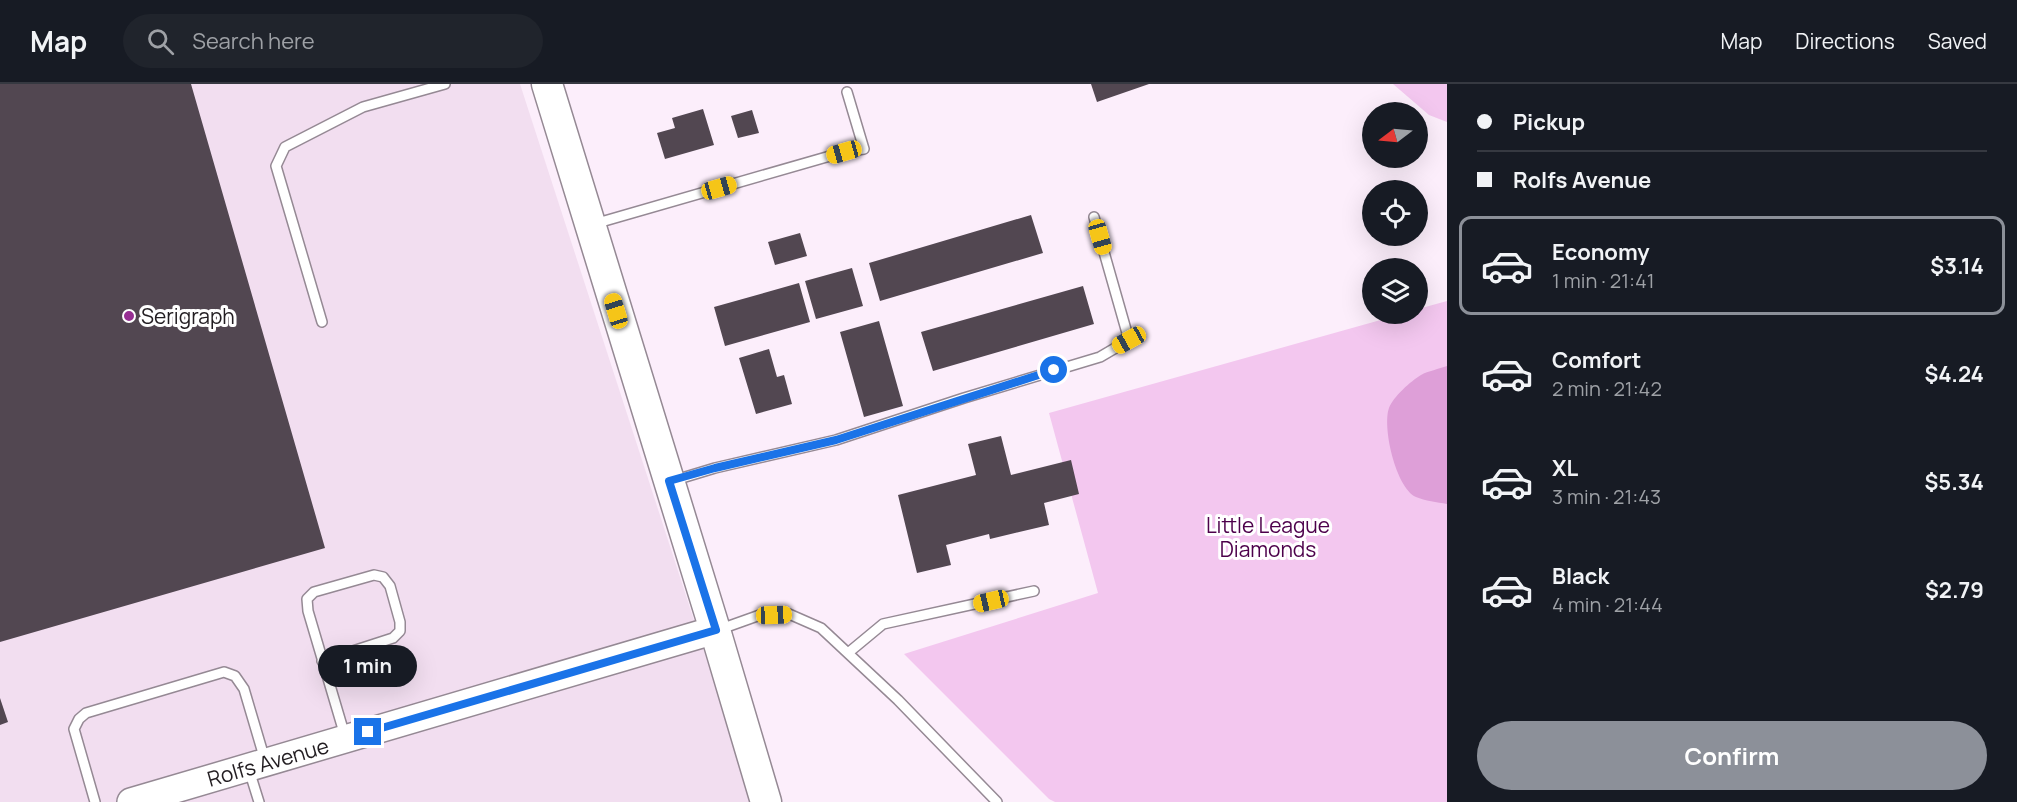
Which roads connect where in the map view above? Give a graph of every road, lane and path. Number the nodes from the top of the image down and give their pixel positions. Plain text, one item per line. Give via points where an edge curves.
1 (444, 84) edge
2 (547, 84) edge
3 (847, 92) dead end
4 (1094, 217) dead end
5 (590, 226) junction
6 (322, 322) dead end
7 (669, 481) junction
8 (1034, 591) dead end
9 (716, 630) junction
10 (848, 653) junction
11 (322, 661) junction
12 (346, 739) junction
13 (257, 765) junction
14 (95, 802) edge
15 (130, 802) edge
16 (259, 802) edge
17 (766, 802) edge
18 (997, 802) edge

1 - 6 lane via 363,107 285,147 276,166
2 - 5 main road
3 - 5 lane via 864,149
4 - 7 lane via 1129,340 1100,357 836,440
5 - 7 main road
7 - 9 main road
8 - 10 lane via 883,624
9 - 10 lane via 760,615 789,614 821,628
9 - 12 street, Rolfs Avenue
9 - 17 main road
10 - 18 lane
11 - 11 lane via 307,599 314,592 375,574 383,577 390,586 400,631 393,638
11 - 12 lane
12 - 13 street, Rolfs Avenue
13 - 14 lane via 244,689 235,676 224,672 87,713 79,719 74,729
13 - 15 street, Rolfs Avenue
13 - 16 lane

